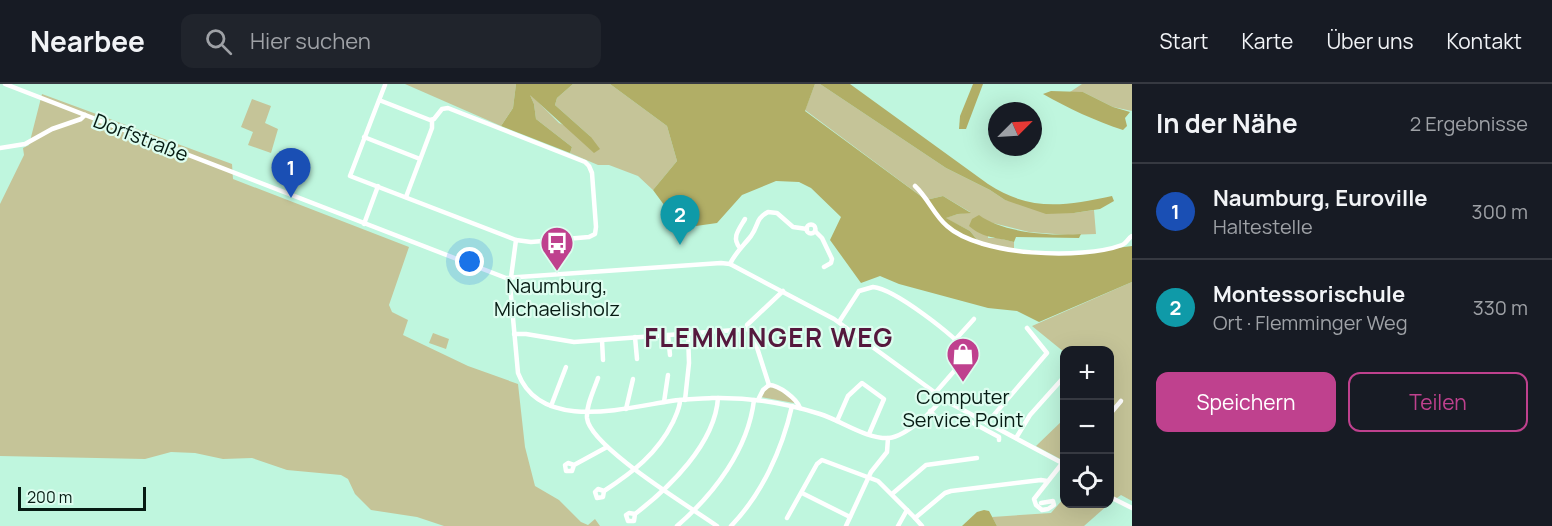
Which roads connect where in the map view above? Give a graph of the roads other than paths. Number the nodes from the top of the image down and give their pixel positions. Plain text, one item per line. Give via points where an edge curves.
1 (5, 84) edge
2 (385, 85) edge
3 (379, 100) junction
4 (85, 115) junction
5 (432, 120) junction
6 (364, 137) junction
7 (0, 148) edge
8 (420, 159) junction
9 (378, 186) junction
10 (915, 186) dead end
11 (406, 197) junction
12 (745, 219) dead end
13 (364, 224) junction
14 (1132, 236) edge
15 (516, 240) junction
16 (1129, 243) edge
17 (740, 248) junction
18 (730, 264) junction
19 (824, 267) dead end
20 (511, 278) junction
21 (783, 291) junction
22 (974, 320) dead end
23 (839, 322) junction
24 (747, 328) junction
25 (1027, 328) dead end
26 (688, 333) junction
27 (514, 334) junction
28 (668, 335) junction
29 (635, 337) junction
30 (602, 340) junction
31 (955, 340) junction
32 (669, 355) dead end
33 (637, 359) dead end
34 (603, 360) dead end
35 (566, 367) dead end
36 (668, 375) dead end
37 (598, 378) dead end
38 (633, 379) dead end
39 (1060, 382) edge
40 (769, 385) junction
41 (936, 392) junction
42 (943, 397) junction
43 (718, 398) junction
44 (683, 400) junction
45 (756, 400) junction
46 (1121, 401) dead end
47 (664, 402) junction
48 (551, 406) junction
49 (792, 406) junction
50 (800, 408) junction
51 (626, 409) junction
52 (1114, 409) edge
53 (930, 411) junction
54 (588, 412) junction
55 (837, 421) junction
56 (987, 423) junction
57 (869, 434) junction
58 (888, 438) junction
59 (1016, 438) junction
60 (999, 440) dead end
61 (607, 447) junction
62 (977, 458) dead end
63 (1060, 461) edge
64 (574, 465) dead end
65 (1060, 467) edge
66 (636, 470) junction
67 (869, 476) junction
68 (1047, 482) junction
69 (665, 490) junction
70 (604, 491) dead end
71 (802, 493) junction
72 (892, 495) junction
73 (1114, 498) edge
74 (1041, 503) dead end
75 (1132, 508) edge
76 (695, 510) junction
77 (907, 510) junction
78 (635, 514) dead end
79 (850, 517) junction
80 (787, 518) dead end
81 (915, 518) junction
82 (677, 526) edge
83 (717, 526) edge
84 (730, 526) edge
85 (846, 526) edge
86 (898, 526) edge
87 (922, 526) edge

1 - 4 street, Dorfstraße
2 - 3 street
3 - 5 street
3 - 6 street
4 - 7 street via 25,144
4 - 13 street, Dorfstraße
5 - 8 street
5 - 15 street via 440,110 448,108 590,166 595,234 531,242
6 - 8 street
6 - 9 street via 350,176
8 - 11 street
9 - 11 street
9 - 13 street
10 - 16 street via 946,226 971,240 1024,252 1065,254
11 - 15 street
12 - 17 street via 735,237
13 - 20 street
14 - 16 street
15 - 20 street
17 - 18 street
17 - 19 street via 759,219 770,211 793,226 807,229 813,225 832,260
18 - 20 street
18 - 21 street
20 - 27 street
21 - 23 street
21 - 24 street
22 - 31 street
23 - 31 street via 859,291 875,287 907,304
23 - 41 street
24 - 26 street
24 - 40 street via 752,332
25 - 56 street via 1047,353
26 - 28 street
26 - 44 street via 689,363
27 - 30 street via 568,342
27 - 48 street via 518,373 530,394
28 - 29 street
28 - 32 street
29 - 30 street
29 - 33 street
30 - 34 street
31 - 41 street via 969,354
35 - 48 street
36 - 47 street
37 - 54 street
38 - 51 street
39 - 59 street via 1030,415
40 - 45 street
40 - 50 street via 777,386
41 - 42 street
42 - 53 street
42 - 56 street
43 - 44 street
43 - 45 street
43 - 69 street via 711,425 699,448
44 - 47 street
44 - 66 street via 665,436
45 - 49 street
45 - 76 street via 732,461
46 - 52 street
47 - 51 street
48 - 54 street
49 - 50 street
49 - 84 street via 767,475
50 - 55 street
51 - 54 street
53 - 58 street via 906,432
53 - 60 street via 938,419 960,416 999,436
54 - 61 street via 588,422
55 - 57 street
55 - 57 street via 848,396 862,382 884,399
56 - 59 street
57 - 58 street
58 - 67 street via 887,452
59 - 63 street
61 - 64 street
61 - 66 street
62 - 72 street via 926,465
65 - 68 street
66 - 69 street
66 - 70 street
67 - 71 street via 822,460
67 - 72 street
67 - 79 street
68 - 74 street via 1035,502 1042,510 1054,505 1053,501
68 - 81 street via 951,491
69 - 76 street
69 - 78 street
71 - 79 street
71 - 80 street
72 - 77 street
73 - 75 street
76 - 82 street
76 - 83 street
77 - 81 street
77 - 86 street
79 - 85 street
81 - 87 street

